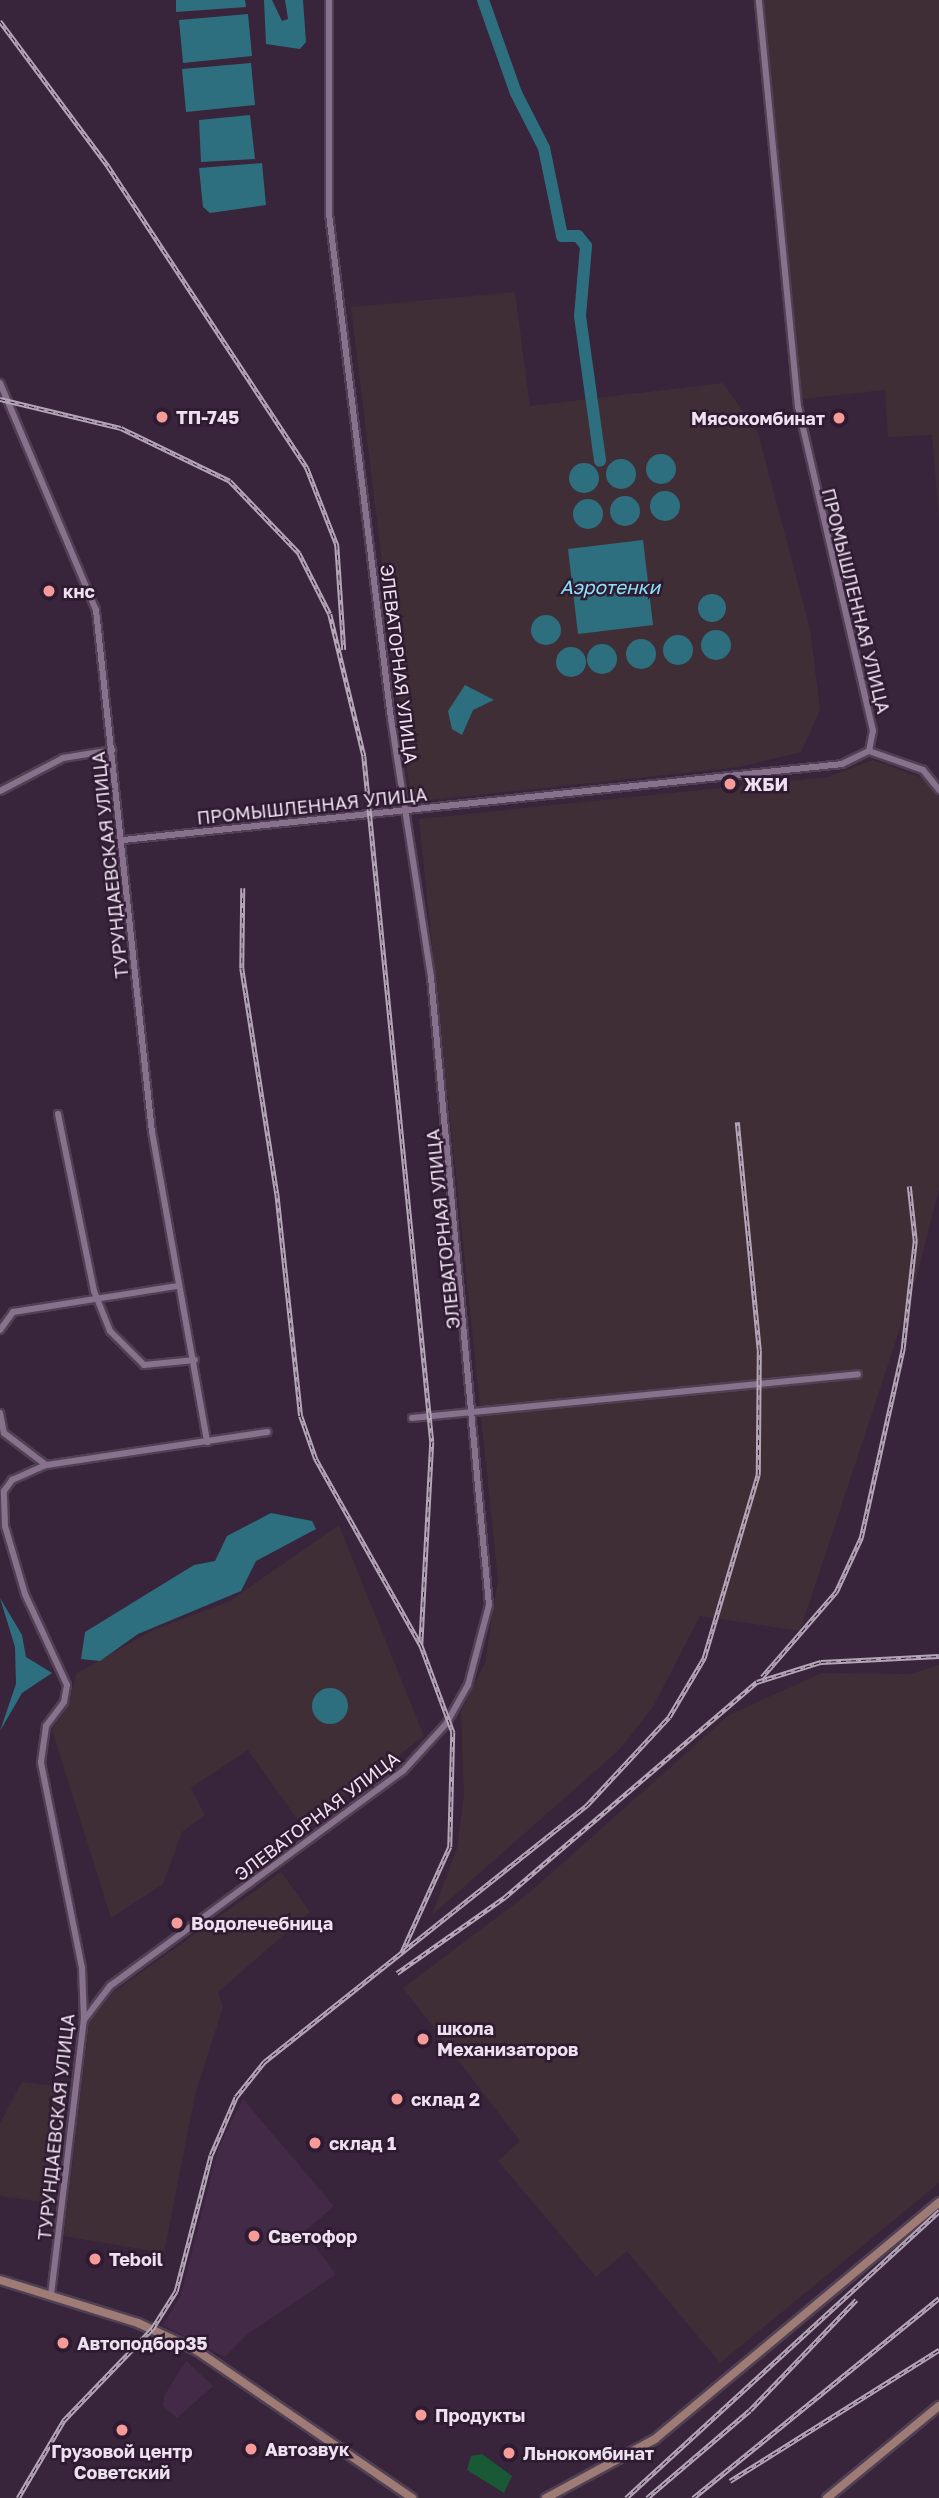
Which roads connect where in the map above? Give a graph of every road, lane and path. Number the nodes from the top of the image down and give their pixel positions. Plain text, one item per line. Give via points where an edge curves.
1 (329, 0) edge
2 (759, 0) edge
3 (0, 383) edge
4 (112, 750) junction
5 (869, 751) junction
6 (939, 790) edge
7 (0, 792) edge
8 (409, 810) junction
9 (123, 840) junction
10 (58, 1114) dead end
11 (178, 1286) junction
12 (97, 1298) junction
13 (0, 1330) edge
14 (195, 1360) junction
15 (859, 1374) dead end
16 (0, 1413) edge
17 (474, 1413) junction
18 (412, 1418) dead end
19 (268, 1432) dead end
20 (206, 1442) junction
21 (46, 1465) junction
22 (84, 2020) junction
23 (939, 2202) edge
24 (0, 2280) edge
25 (51, 2295) junction
26 (939, 2406) edge
27 (412, 2498) edge
28 (546, 2498) edge
29 (827, 2498) edge

1 - 8 street, ЭЛЕВАТОРНАЯ УЛИЦА via 329,214 391,719
2 - 5 street, ПРОМЫШЛЕННАЯ УЛИЦА via 797,407 873,731
3 - 4 street, ТУРУНДАЕВСКАЯ УЛИЦА via 96,610
4 - 7 street via 64,758
4 - 9 street, ТУРУНДАЕВСКАЯ УЛИЦА
5 - 6 street via 923,770
5 - 8 street, ПРОМЫШЛЕННАЯ УЛИЦА via 832,766
8 - 9 street, ПРОМЫШЛЕННАЯ УЛИЦА
8 - 17 street, ЭЛЕВАТОРНАЯ УЛИЦА
9 - 11 street, ТУРУНДАЕВСКАЯ УЛИЦА via 152,1132
10 - 12 street
11 - 12 street
11 - 14 street, ТУРУНДАЕВСКАЯ УЛИЦА
12 - 13 street via 13,1312
12 - 14 street via 110,1331 144,1365
14 - 20 street, ТУРУНДАЕВСКАЯ УЛИЦА
15 - 17 street
16 - 21 street via 4,1433
17 - 18 street
17 - 22 street, ЭЛЕВАТОРНАЯ УЛИЦА via 489,1605 478,1658 452,1714 384,1787 110,1986
19 - 20 street, ТУРУНДАЕВСКАЯ УЛИЦА
20 - 21 street, ТУРУНДАЕВСКАЯ УЛИЦА
21 - 22 street, ТУРУНДАЕВСКАЯ УЛИЦА via 12,1480 2,1502 25,1594 66,1685 64,1702 46,1726 41,1762 82,1968
22 - 25 street, ТУРУНДАЕВСКАЯ УЛИЦА
23 - 28 street via 655,2439
24 - 25 street
25 - 27 street via 145,2326 205,2355
26 - 29 street

